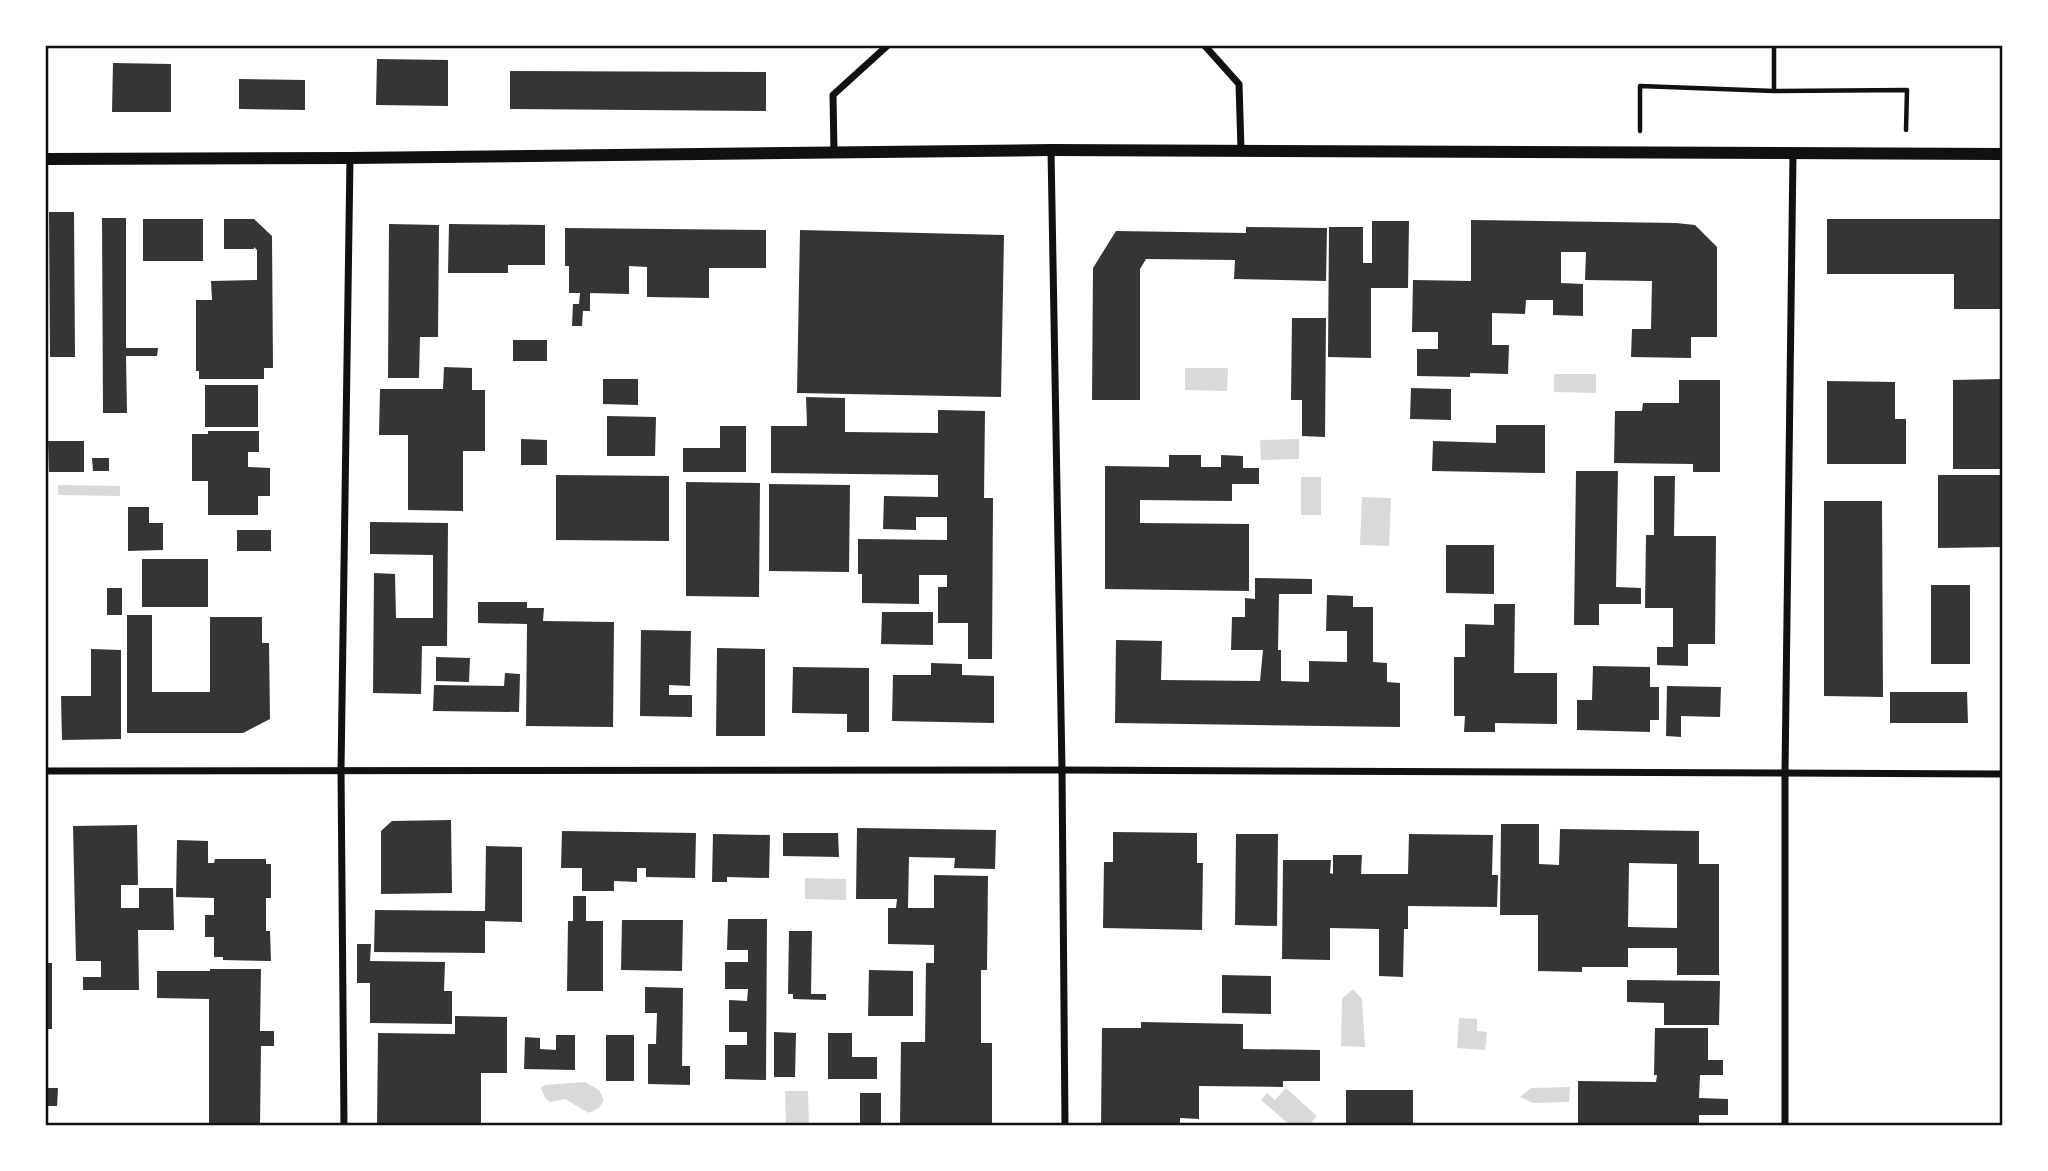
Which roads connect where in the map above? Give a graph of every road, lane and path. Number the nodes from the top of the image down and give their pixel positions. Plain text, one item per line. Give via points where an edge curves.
1 (887, 46) edge
2 (1205, 46) edge
3 (1774, 46) edge
4 (1774, 91) junction
5 (1051, 150) junction
6 (1241, 150) junction
7 (834, 152) junction
8 (1640, 153) junction
9 (1793, 154) junction
10 (1906, 154) junction
11 (2003, 154) edge
12 (350, 158) junction
13 (46, 159) edge
14 (341, 770) junction
15 (1062, 770) junction
16 (46, 771) edge
17 (1785, 772) junction
18 (2003, 774) edge
19 (344, 1125) edge
20 (1065, 1125) edge
21 (1785, 1125) edge

1 - 7 street via 833,95
2 - 6 street via 1239,84
3 - 4 path
4 - 8 path via 1640,86
4 - 10 path via 1907,90
5 - 6 street
5 - 7 street
5 - 15 street
6 - 8 street
7 - 12 street
8 - 9 street
9 - 10 street
9 - 17 street
10 - 11 street
12 - 13 street
12 - 14 street
14 - 15 street
14 - 16 street
14 - 19 street
15 - 17 street
15 - 20 street
17 - 18 street
17 - 21 street

